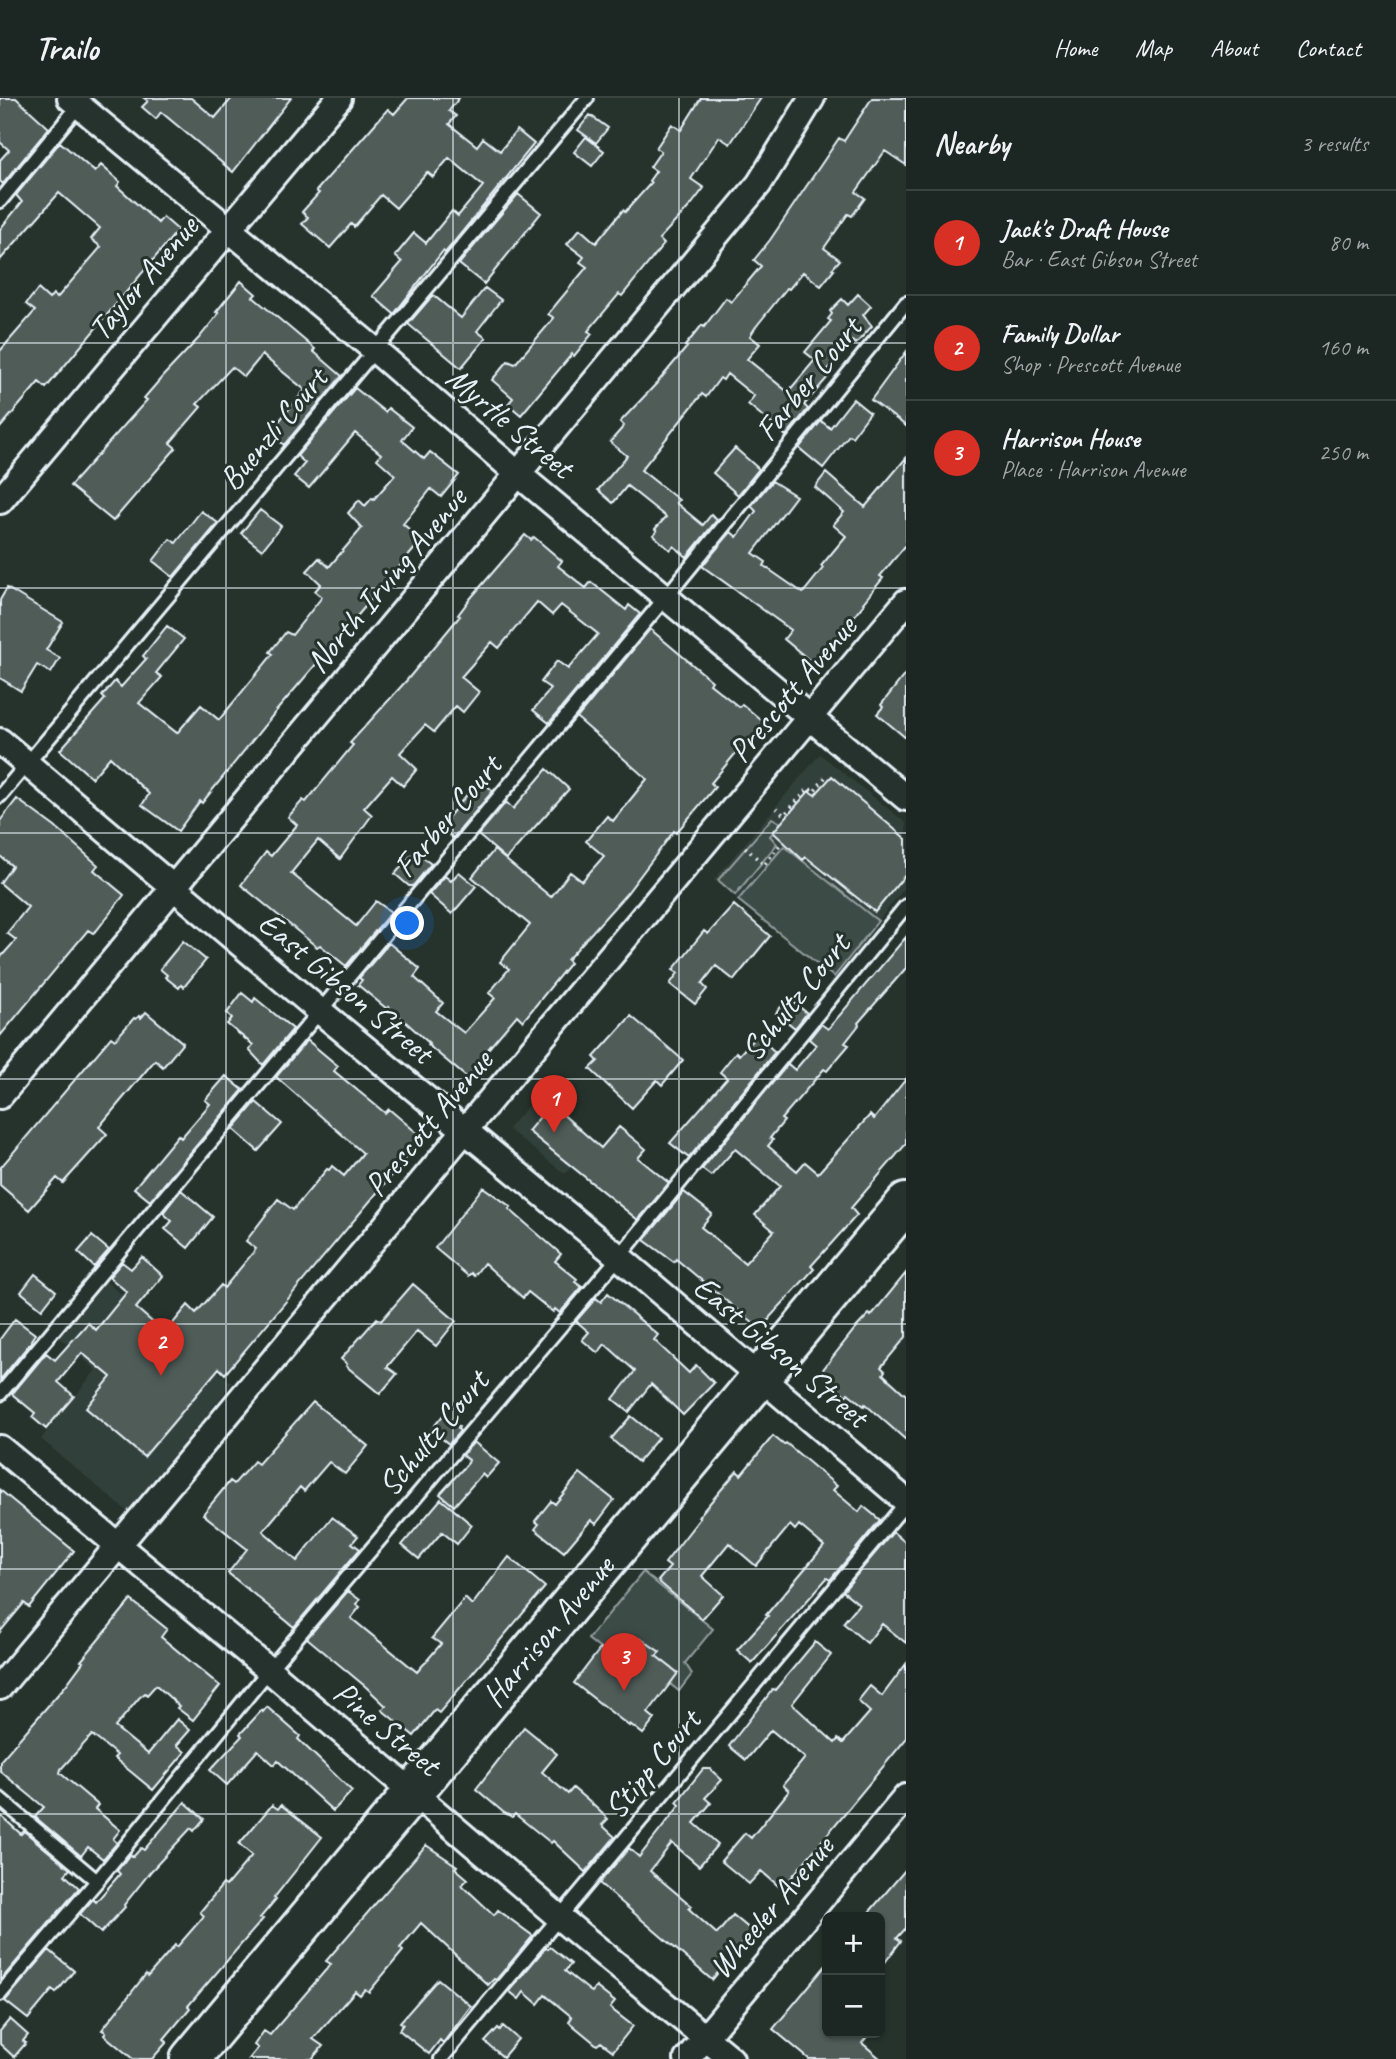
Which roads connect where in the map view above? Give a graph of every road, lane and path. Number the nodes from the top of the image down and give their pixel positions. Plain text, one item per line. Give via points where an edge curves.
1 (339, 98) edge
2 (587, 98) edge
3 (813, 98) edge
4 (78, 101) edge
5 (0, 201) edge
6 (228, 228) junction
7 (906, 303) edge
8 (376, 351) junction
9 (517, 473) junction
10 (0, 501) edge
11 (666, 597) junction
12 (906, 602) edge
13 (811, 719) junction
14 (0, 741) edge
15 (27, 764) junction
16 (827, 775) dead end
17 (0, 796) edge
18 (906, 798) edge
19 (776, 808) dead end
20 (783, 841) dead end
21 (745, 847) dead end
22 (174, 887) junction
23 (906, 906) edge
24 (321, 1012) junction
25 (0, 1096) edge
26 (466, 1130) junction
27 (906, 1203) edge
28 (619, 1257) junction
29 (761, 1377) junction
30 (0, 1394) edge
31 (0, 1448) edge
32 (906, 1502) edge
33 (118, 1545) junction
34 (269, 1670) junction
35 (0, 1687) edge
36 (413, 1793) junction
37 (906, 1797) edge
38 (0, 1799) edge
39 (97, 1881) junction
40 (560, 1918) junction
41 (0, 1994) edge
42 (705, 2037) junction
43 (191, 2059) edge
44 (441, 2059) edge
45 (687, 2059) edge
46 (731, 2059) edge

1 - 6 street, Taylor Avenue
2 - 8 lane, Buenzli Court
3 - 9 street, North Irving Avenue via 759,184
4 - 5 lane
4 - 6 street, Myrtle Street
6 - 8 street, Myrtle Street
6 - 10 street, Taylor Avenue
7 - 11 lane, Farber Court
8 - 9 street, Myrtle Street
8 - 15 lane, Buenzli Court
9 - 11 street, Myrtle Street
9 - 22 street, North Irving Avenue
11 - 13 street, Myrtle Street
11 - 24 lane, Farber Court
12 - 13 street, Prescott Avenue
13 - 18 street, Myrtle Street
13 - 26 street, Prescott Avenue
14 - 15 street, East Gibson Street
15 - 17 lane, Buenzli Court
15 - 22 street, East Gibson Street
16 - 19 path via 814,792 809,788 784,815
20 - 21 path via 764,865
22 - 24 street, East Gibson Street
22 - 25 street, North Irving Avenue
23 - 28 lane, Schultz Court
24 - 26 street, East Gibson Street
24 - 30 lane, Farber Court
26 - 28 street, East Gibson Street
26 - 33 street, Prescott Avenue
27 - 29 main road, Harrison Avenue
28 - 29 street, East Gibson Street
28 - 34 lane, Schultz Court
29 - 32 street, East Gibson Street
29 - 36 main road, Harrison Avenue
31 - 33 street, Pine Street
32 - 40 lane, Stipp Court
33 - 34 street, Pine Street
33 - 35 street, Prescott Avenue
34 - 36 street, Pine Street
34 - 39 lane, Schultz Court
36 - 40 street, Pine Street
36 - 43 main road, Harrison Avenue
37 - 42 street, Wheeler Avenue
38 - 39 lane
39 - 41 lane, Schultz Court
40 - 42 street, Pine Street
40 - 44 lane, Stipp Court
42 - 45 street, Wheeler Avenue
42 - 46 street, Pine Street

